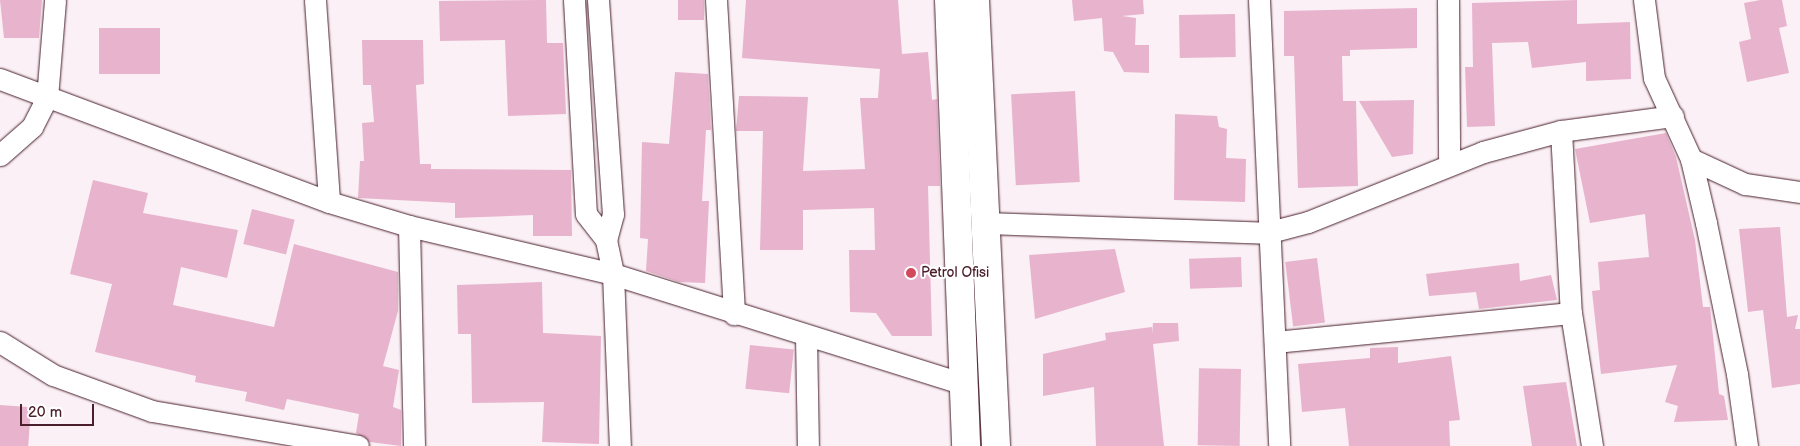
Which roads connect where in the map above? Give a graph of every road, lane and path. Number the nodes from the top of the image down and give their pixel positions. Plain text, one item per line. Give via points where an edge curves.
1 (55, 0) edge
2 (315, 0) edge
3 (574, 0) edge
4 (598, 0) edge
5 (716, 0) edge
6 (949, 0) edge
7 (975, 0) edge
8 (1259, 0) edge
9 (1448, 0) edge
10 (1644, 0) edge
11 (0, 80) edge
12 (47, 98) junction
13 (1673, 116) junction
14 (1561, 131) junction
15 (0, 155) edge
16 (1691, 159) junction
17 (1449, 162) junction
18 (1800, 192) edge
19 (329, 202) junction
20 (986, 223) junction
21 (409, 226) junction
22 (1266, 233) junction
23 (606, 240) junction
24 (612, 274) junction
25 (1571, 313) junction
26 (734, 314) junction
27 (806, 336) junction
28 (0, 342) edge
29 (1275, 342) junction
30 (965, 384) junction
31 (358, 446) edge
32 (414, 446) edge
33 (620, 446) edge
34 (808, 446) edge
35 (966, 446) edge
36 (996, 446) edge
37 (1279, 446) edge
38 (1592, 446) edge
39 (1747, 446) edge

1 - 12 street
2 - 19 street
3 - 23 street via 586,214
4 - 23 street via 613,214
5 - 26 street
6 - 30 main road
7 - 20 main road
8 - 22 street
9 - 17 street
10 - 13 street via 1654,78
11 - 12 street
12 - 15 street via 32,127
12 - 19 street
13 - 14 street
13 - 16 street
14 - 17 street
14 - 25 street
16 - 18 street via 1745,184
16 - 39 street via 1737,374
17 - 22 street via 1308,222
19 - 21 street
20 - 22 street
20 - 36 main road
21 - 24 street
21 - 32 street
22 - 29 street
23 - 24 street
24 - 26 street
24 - 33 street
25 - 29 street
25 - 38 street
26 - 27 street
27 - 30 street
27 - 34 street
28 - 31 street via 53,375 152,411
29 - 37 street
30 - 35 main road

